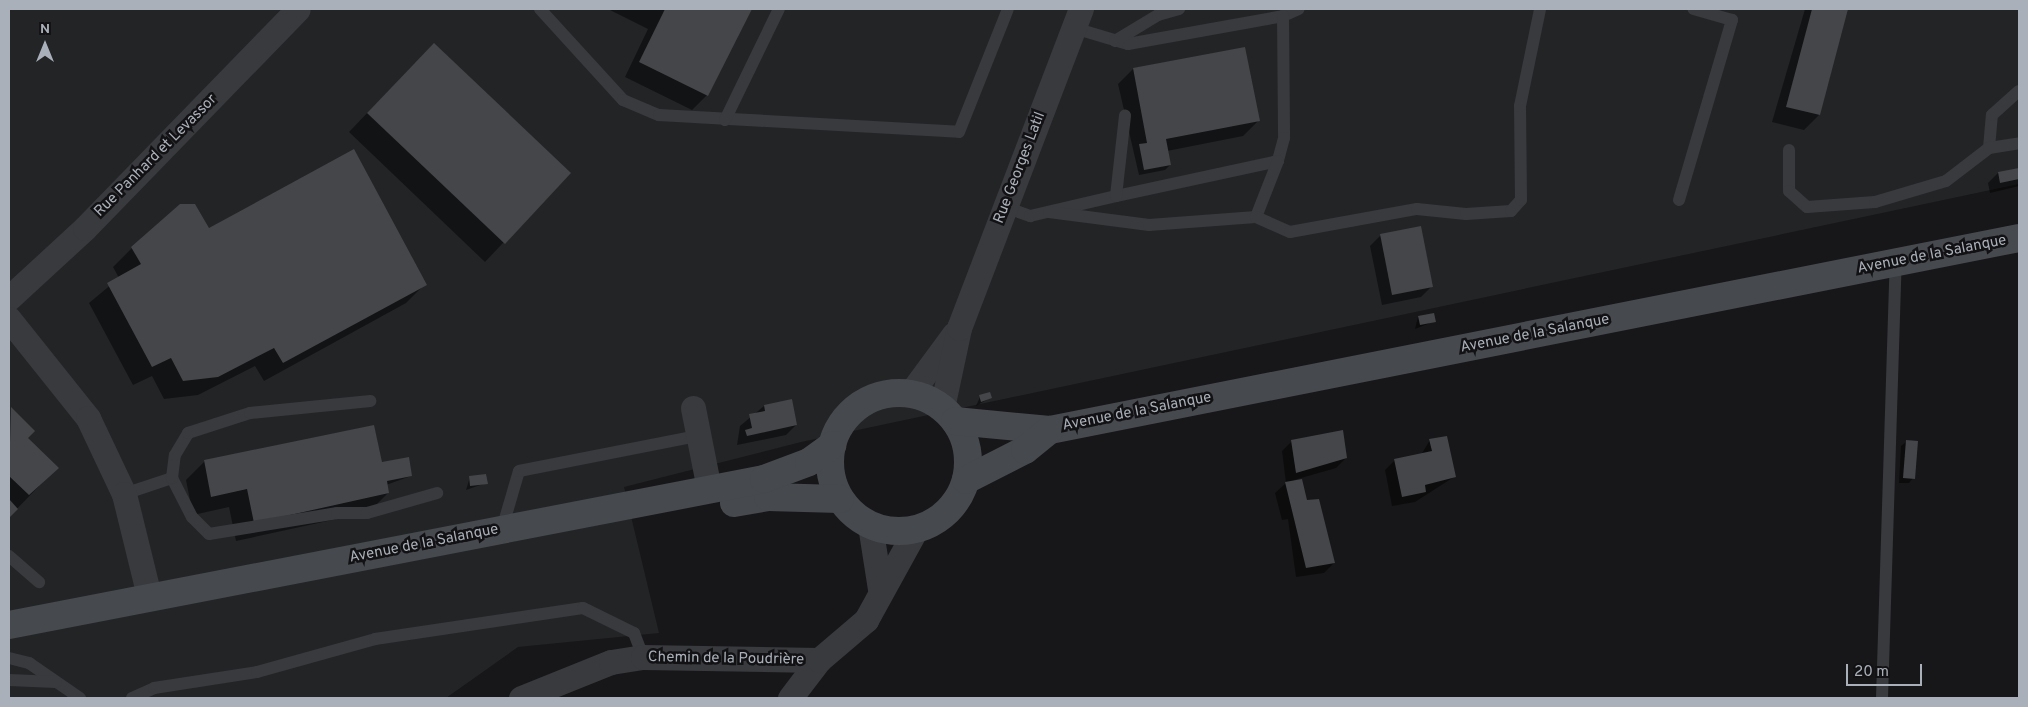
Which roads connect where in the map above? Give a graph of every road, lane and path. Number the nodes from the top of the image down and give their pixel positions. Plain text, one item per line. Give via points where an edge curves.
1 (298, 9) edge
2 (540, 9) edge
3 (779, 9) edge
4 (1008, 9) edge
5 (1179, 9) edge
6 (1299, 9) edge
7 (1540, 9) edge
8 (1694, 9) edge
9 (1733, 14) edge
10 (1282, 16) junction
11 (1077, 18) edge
12 (1115, 41) junction
13 (2019, 91) edge
14 (1125, 116) dead end
15 (725, 120) junction
16 (2019, 143) edge
17 (1989, 148) junction
18 (1789, 150) dead end
19 (1278, 161) junction
20 (1116, 196) junction
21 (1679, 200) dead end
22 (1005, 207) junction
23 (1049, 212) junction
24 (1256, 217) junction
25 (2019, 238) edge
26 (1896, 262) junction
27 (9, 298) edge
28 (9, 319) edge
29 (959, 328) junction
30 (910, 394) junction
31 (370, 401) dead end
32 (693, 408) dead end
33 (949, 415) junction
34 (1050, 430) junction
35 (698, 436) junction
36 (832, 444) junction
37 (172, 478) junction
38 (966, 480) junction
39 (709, 489) junction
40 (437, 493) dead end
41 (124, 494) junction
42 (840, 499) junction
43 (870, 525) junction
44 (502, 529) junction
45 (916, 529) junction
46 (9, 556) edge
47 (39, 582) dead end
48 (880, 590) junction
49 (149, 596) junction
50 (9, 624) edge
51 (9, 642) edge
52 (643, 657) junction
53 (9, 658) edge
54 (819, 660) junction
55 (9, 680) edge
56 (57, 682) junction
57 (80, 698) edge
58 (132, 698) edge
59 (521, 698) edge
60 (790, 698) edge
61 (1882, 698) edge

1 - 27 street, Rue Panhard et Levassor via 85,228
2 - 15 lane via 622,100 659,115
3 - 15 lane
4 - 15 lane via 959,132
5 - 12 lane via 1158,15
6 - 10 lane
7 - 24 lane via 1520,106 1521,200 1511,211 1466,214 1417,209 1290,232
8 - 9 lane
9 - 21 lane
10 - 12 lane via 1128,44
10 - 19 lane via 1284,138
11 - 12 lane
11 - 22 street, Rue Georges Latil
13 - 17 lane via 1992,115
14 - 20 lane
16 - 17 lane
17 - 18 lane via 1946,181 1875,202 1807,207 1789,191
19 - 20 lane
19 - 24 lane
20 - 23 lane
22 - 23 lane via 1030,216
22 - 29 street, Rue Georges Latil
23 - 24 lane via 1149,225
25 - 26 main road, Avenue de la Salanque
26 - 34 main road, Avenue de la Salanque
26 - 61 lane
28 - 41 street via 88,418
29 - 30 street, Rue Georges Latil
29 - 33 street, Rue Georges Latil
30 - 33 main road
30 - 36 main road via 890,393 859,406 840,426
31 - 37 lane via 250,413 188,433 175,455
32 - 35 street
33 - 34 main road
33 - 38 main road via 968,459
34 - 38 main road via 1025,450
35 - 39 street
35 - 44 lane via 518,470
36 - 39 main road, Avenue de la Salanque via 809,462 791,469
36 - 42 main road via 829,463
37 - 40 lane via 192,517 209,534 338,513 367,513
37 - 41 lane
38 - 45 main road via 948,511
39 - 44 main road, Avenue de la Salanque
41 - 49 street
42 - 43 main road
42 - 51 main road, Avenue de la Salanque via 768,497
43 - 45 main road via 893,531
43 - 48 street
44 - 49 main road, Avenue de la Salanque
45 - 48 street
46 - 47 lane
48 - 54 street via 866,620
49 - 50 main road, Avenue de la Salanque
52 - 54 street, Chemin de la Poudrière
52 - 58 lane via 634,632 583,608 375,639 257,672 154,688
52 - 59 street, Chemin de la Poudrière via 611,662
53 - 56 lane via 30,663
54 - 60 street
55 - 56 lane
56 - 57 lane

